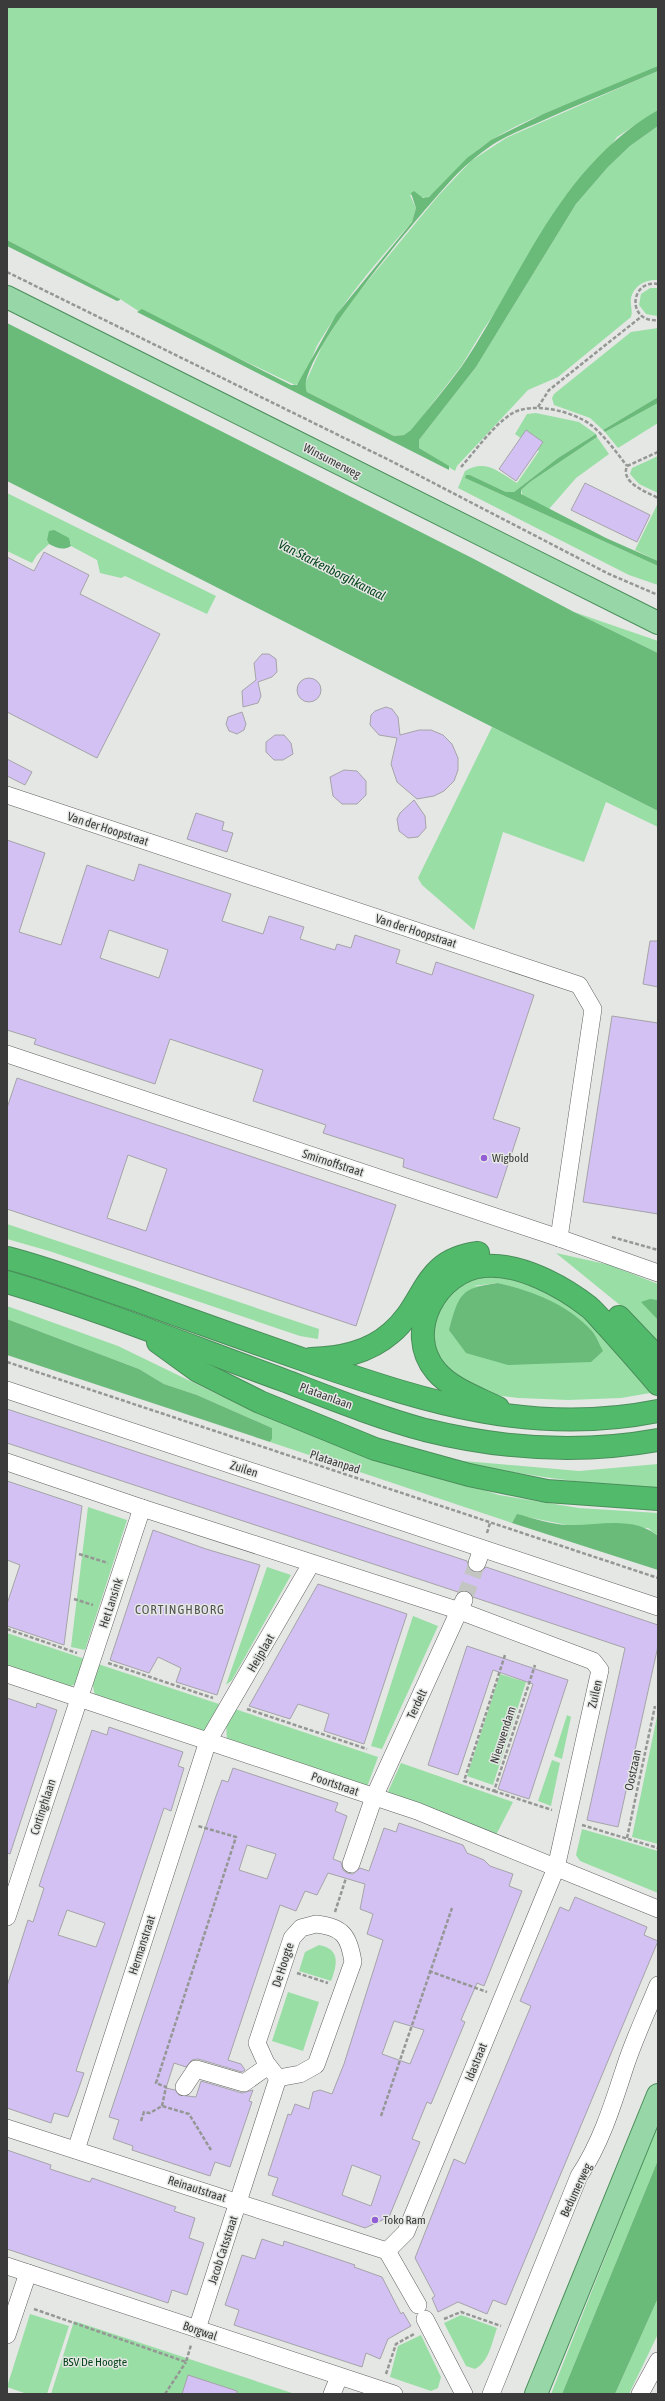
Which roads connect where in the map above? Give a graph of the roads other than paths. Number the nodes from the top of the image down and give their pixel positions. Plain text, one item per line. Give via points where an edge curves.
1 (7, 297) edge
2 (658, 623) edge
3 (7, 795) edge
4 (7, 1054) edge
5 (559, 1238) junction
6 (7, 1258) edge
7 (658, 1273) edge
8 (7, 1282) edge
9 (137, 1327) junction
10 (658, 1358) edge
11 (301, 1359) junction
12 (658, 1384) edge
13 (7, 1390) edge
14 (653, 1412) edge
15 (519, 1418) junction
16 (658, 1440) edge
17 (7, 1462) edge
18 (658, 1499) edge
19 (142, 1508) junction
20 (311, 1564) junction
21 (462, 1605) junction
22 (658, 1607) edge
23 (7, 1674) edge
24 (78, 1698) junction
25 (208, 1741) junction
26 (374, 1797) junction
27 (556, 1868) junction
28 (348, 1871) road end
29 (658, 1909) edge
30 (7, 1917) edge
31 (658, 1985) edge
32 (273, 2072) junction
33 (184, 2087) dead end
34 (658, 2096) edge
35 (7, 2128) edge
36 (76, 2150) junction
37 (239, 2203) junction
38 (387, 2251) junction
39 (7, 2266) edge
40 (28, 2273) junction
41 (197, 2330) junction
42 (7, 2335) edge
43 (658, 2361) edge
44 (339, 2377) junction
45 (332, 2394) edge
46 (394, 2394) edge
47 (464, 2394) edge
48 (491, 2394) edge
49 (536, 2394) edge
50 (640, 2394) edge

1 - 2 main road, Winsumerweg
3 - 5 street, Van der Hoopstraat via 579,985 593,1009
4 - 5 street, Smirnoffstraat
5 - 7 street, Smirnoffstraat
6 - 11 highway via 66,1276
8 - 9 highway, Plataanlaan
9 - 16 highway, Plataanlaan via 364,1410 464,1439 552,1448 603,1447
9 - 18 highway via 198,1371 260,1402 376,1449 469,1475 547,1491
10 - 11 highway via 620,1317 586,1287 551,1267 508,1253 481,1252 468,1254 443,1265 431,1276 408,1314 392,1333 366,1350 336,1358
11 - 15 highway via 420,1399 485,1414
12 - 15 highway via 590,1308 559,1287 525,1273 498,1266 470,1268 448,1281 432,1301 424,1327 427,1354 436,1371 461,1390
13 - 22 street, Zuilen via 480,1556
14 - 15 highway via 578,1420
17 - 19 street, Zuilen
19 - 20 street, Zuilen
19 - 24 street, Het Lansink
20 - 21 street, Zuilen
20 - 25 street, Heijplaat via 238,1706
21 - 26 street, Terdelt
21 - 27 street, Zuilen via 594,1661 600,1670 574,1820
23 - 24 street, Poortstraat
24 - 25 street, Poortstraat
24 - 30 street, Cortinghlaan
25 - 26 street, Poortstraat
25 - 36 street, Hermanstraat
26 - 27 street, Poortstraat via 462,1828
26 - 28 street
27 - 29 street, Poortstraat
27 - 38 street, Idastraat via 406,2232
31 - 48 street, Bedumerweg via 590,2160 579,2176
32 - 32 street, De Hoogte via 257,2043 292,1938 301,1928 316,1924 330,1925 341,1931 350,1944 353,1962 316,2064 300,2074
32 - 33 street via 244,2083 196,2069
32 - 37 street, Jacob Catsstraat
34 - 49 main road
35 - 36 street, Reinautstraat
36 - 37 street, Reinautstraat
37 - 38 street, Reinautstraat
37 - 41 street, Jacob Catsstraat
38 - 47 street
39 - 40 street, Borgwal
40 - 41 street, Borgwal
40 - 42 street
41 - 44 street, Borgwal
43 - 50 street
44 - 45 street
44 - 46 street, Borgwal

